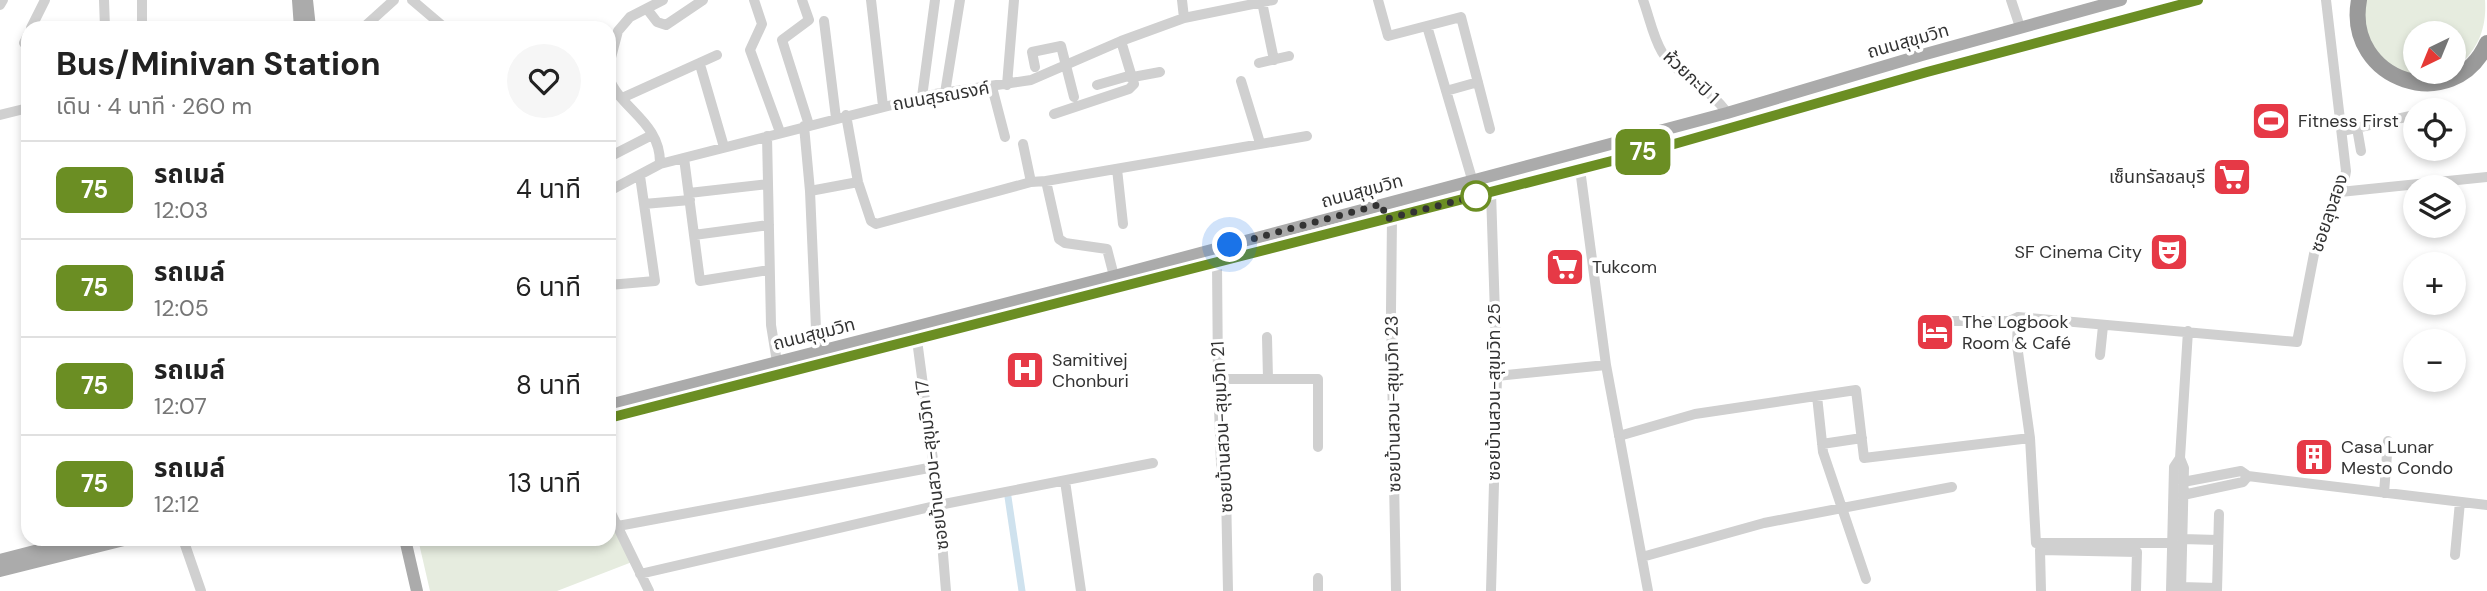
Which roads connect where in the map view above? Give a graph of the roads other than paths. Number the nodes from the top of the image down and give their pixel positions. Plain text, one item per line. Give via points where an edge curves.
1 (3, 0) edge
2 (45, 0) edge
3 (104, 0) edge
4 (142, 0) edge
5 (298, 0) edge
6 (307, 0) edge
7 (394, 0) edge
8 (412, 0) edge
9 (663, 0) edge
10 (704, 0) edge
11 (754, 0) edge
12 (802, 0) edge
13 (871, 0) edge
14 (935, 0) edge
15 (960, 0) edge
16 (1014, 0) edge
17 (1182, 0) edge
18 (1378, 0) edge
19 (1643, 0) edge
20 (2011, 0) edge
21 (2121, 0) edge
22 (2198, 0) edge
23 (2326, 0) edge
24 (2359, 0) edge
25 (1267, 1) edge
26 (2101, 3) edge
27 (1227, 4) edge
28 (0, 5) edge
29 (648, 9) junction
30 (1184, 18) junction
31 (824, 20) dead end
32 (2049, 20) junction
33 (34, 21) edge
34 (105, 21) edge
35 (142, 21) edge
36 (300, 21) edge
37 (309, 21) edge
38 (371, 21) edge
39 (437, 21) edge
40 (1427, 26) junction
41 (2020, 27) junction
42 (2055, 38) junction
43 (616, 39) edge
44 (1121, 41) junction
45 (2487, 43) edge
46 (717, 55) dead end
47 (1289, 57) dead end
48 (1274, 60) junction
49 (1259, 63) dead end
50 (1066, 66) junction
51 (1035, 67) dead end
52 (701, 68) dead end
53 (1160, 72) dead end
54 (1133, 76) junction
55 (1241, 81) dead end
56 (1478, 82) junction
57 (1007, 85) junction
58 (1097, 85) dead end
59 (992, 87) junction
60 (616, 89) edge
61 (1446, 91) junction
62 (944, 93) junction
63 (922, 97) junction
64 (1074, 97) dead end
65 (622, 98) junction
66 (883, 106) junction
67 (21, 110) edge
68 (1727, 113) junction
69 (0, 114) edge
70 (1054, 114) dead end
71 (841, 117) junction
72 (2403, 118) edge
73 (807, 125) junction
74 (2357, 128) junction
75 (1490, 129) dead end
76 (2342, 131) junction
77 (780, 132) junction
78 (652, 135) junction
79 (766, 136) junction
80 (1307, 136) dead end
81 (1004, 137) dead end
82 (1260, 143) junction
83 (1023, 144) dead end
84 (724, 147) junction
85 (2361, 151) dead end
86 (616, 153) edge
87 (1465, 157) junction
88 (684, 158) junction
89 (1453, 161) dead end
90 (660, 164) junction
91 (1580, 169) junction
92 (1117, 170) junction
93 (640, 176) junction
94 (2487, 177) edge
95 (1472, 180) junction
96 (1046, 181) junction
97 (858, 182) junction
98 (1031, 182) junction
99 (768, 184) junction
100 (616, 188) edge
101 (810, 191) junction
102 (1491, 192) junction
103 (2340, 192) junction
104 (689, 196) junction
105 (644, 204) junction
106 (1382, 204) junction
107 (1389, 218) junction
108 (1123, 224) dead end
109 (769, 225) junction
110 (694, 235) junction
111 (1217, 263) junction
112 (769, 270) junction
113 (1114, 276) junction
114 (616, 284) edge
115 (2018, 317) junction
116 (1936, 321) dead end
117 (2103, 326) junction
118 (2188, 331) junction
119 (1267, 337) dead end
120 (918, 340) junction
121 (817, 352) junction
122 (2099, 355) dead end
123 (777, 362) junction
124 (1606, 365) junction
125 (1497, 376) junction
126 (1218, 379) junction
127 (1268, 379) junction
128 (1817, 396) junction
129 (616, 403) edge
130 (616, 416) edge
131 (1619, 436) junction
132 (1862, 438) junction
133 (2030, 438) junction
134 (2388, 441) dead end
135 (1822, 444) junction
136 (1318, 447) dead end
137 (2180, 458) junction
138 (1153, 463) dead end
139 (934, 467) junction
140 (2248, 476) junction
141 (1065, 481) junction
142 (2183, 482) junction
143 (1952, 487) dead end
144 (2384, 493) junction
145 (2183, 495) junction
146 (2460, 502) junction
147 (939, 505) junction
148 (2487, 505) edge
149 (1842, 508) junction
150 (2218, 514) dead end
151 (616, 522) edge
152 (618, 526) junction
153 (2218, 540) junction
154 (2177, 541) junction
155 (54, 546) edge
156 (101, 546) edge
157 (185, 546) edge
158 (398, 546) edge
159 (407, 546) edge
160 (414, 546) edge
161 (2455, 555) dead end
162 (1642, 557) junction
163 (0, 560) edge
164 (0, 572) edge
165 (640, 574) junction
166 (1318, 578) dead end
167 (1866, 579) dead end
168 (2217, 589) edge
169 (2177, 590) edge
170 (201, 591) edge
171 (409, 591) edge
172 (417, 591) edge
173 (424, 591) edge
174 (649, 591) edge
175 (946, 591) edge
176 (1081, 591) edge
177 (1228, 591) edge
178 (1318, 591) edge
179 (1396, 591) edge
180 (1491, 591) edge
181 (1648, 591) edge
182 (2041, 591) edge
183 (2136, 591) edge

1 - 28 street
2 - 33 street
3 - 34 street
4 - 35 street
5 - 36 main road
6 - 37 main road
7 - 38 street
8 - 39 street
9 - 29 street
10 - 29 street via 663,26
11 - 77 street via 762,24 750,50
12 - 73 street via 809,20 782,40
13 - 66 street
14 - 63 street
15 - 62 street
16 - 57 street
17 - 30 street
18 - 40 street via 1388,36
19 - 68 street, ห้วยกะปิ 1 via 1662,52
20 - 41 street
21 - 26 main road, ถนนสุขุมวิท
22 - 42 main road, ถนนสุขุมวิท
23 - 76 street, ซอยลุงสอง
24 - 45 highway via 2359,30 2368,54 2382,69 2408,81 2432,83 2457,75 2475,62
25 - 27 street, ถนนสุรณรงค์
25 - 48 street
26 - 32 main road, ถนนสุขุมวิท
27 - 30 street, ถนนสุรณรงค์
29 - 43 street via 631,17
30 - 44 street, ถนนสุรณรงค์
31 - 71 street
32 - 41 main road, ถนนสุขุมวิท
32 - 42 main road via 2057,28
40 - 56 street via 1461,17
40 - 61 street
41 - 68 main road, ถนนสุขุมวิท
42 - 91 main road, ถนนสุขุมวิท
44 - 50 street, ถนนสุรณรงค์
44 - 54 street
46 - 65 street
47 - 48 street
48 - 49 street
50 - 51 street via 1060,46 1032,52
50 - 57 street, ถนนสุรณรงค์
50 - 64 street
52 - 84 street
53 - 54 street
54 - 58 street
54 - 70 street via 1129,89
55 - 82 street
56 - 61 street
56 - 75 street
57 - 59 street, ถนนสุรณรงค์
59 - 62 street, ถนนสุรณรงค์
59 - 81 street
60 - 65 street
61 - 87 street
62 - 63 street, ถนนสุรณรงค์
63 - 66 street, ถนนสุรณรงค์
65 - 78 street
66 - 71 street, ถนนสุรณรงค์
67 - 69 street
68 - 95 main road, ถนนสุขุมวิท
71 - 73 street, ถนนสุรณรงค์
71 - 97 street
72 - 74 street
73 - 77 street, ถนนสุรณรงค์
73 - 101 street
74 - 76 street
74 - 85 street
76 - 103 street, ซอยลุงสอง via 2346,171
77 - 79 street, ถนนสุรณรงค์
78 - 86 street
78 - 90 street
79 - 84 street, ถนนสุรณรงค์
79 - 99 street
80 - 82 street
82 - 92 street
83 - 98 street
84 - 88 street, ถนนสุรณรงค์
87 - 89 street
87 - 95 street
88 - 90 street, ถนนสุรณรงค์
88 - 104 street
90 - 93 street, ถนนสุรณรงค์
91 - 102 main road, ถนนสุขุมวิท
91 - 124 street
92 - 96 street
92 - 108 street
93 - 100 street, ถนนสุรณรงค์
93 - 105 street
94 - 103 street
95 - 106 main road, ถนนสุขุมวิท
96 - 98 street
96 - 113 street via 1059,239 1107,249
97 - 98 street via 876,224
97 - 101 street
99 - 104 street
99 - 109 street
101 - 121 street
102 - 107 main road, ถนนสุขุมวิท
102 - 125 street, ซอยบ้านสวน-สุขุมวิท 25
103 - 118 street, ซอยลุงสอง via 2315,249 2297,342
104 - 105 street
104 - 110 street
105 - 114 street via 655,281
106 - 107 main road
106 - 113 main road, ถนนสุขุมวิท
107 - 111 main road, ถนนสุขุมวิท
107 - 179 street, ซอยบ้านสวน-สุขุมวิท 23
109 - 110 street
109 - 112 street
110 - 112 street via 700,281
111 - 120 main road, ถนนสุขุมวิท
111 - 126 street, ซอยบ้านสวน-สุขุมวิท 21
112 - 123 street
113 - 121 main road, ถนนสุขุมวิท
115 - 116 street via 2009,321
115 - 117 street
115 - 133 street via 2017,345
117 - 118 street
117 - 122 street
118 - 137 street
119 - 127 street
120 - 130 main road, ถนนสุขุมวิท
120 - 139 street, ซอยบ้านสวน-สุขุมวิท 17
121 - 123 main road, ถนนสุขุมวิท
123 - 129 main road, ถนนสุขุมวิท
124 - 125 street
124 - 131 street
125 - 180 street, ซอยบ้านสวน-สุขุมวิท 25
126 - 127 street
126 - 177 street, ซอยบ้านสวน-สุขุมวิท 21
127 - 136 street via 1318,379
128 - 131 street via 1695,414
128 - 132 street via 1856,390
128 - 135 street
131 - 162 street
132 - 133 street via 1864,458
132 - 135 street
133 - 154 street via 2036,543
134 - 144 street
135 - 149 street
137 - 142 street
137 - 154 street via 2174,467
138 - 141 street
139 - 147 street, ซอยบ้านสวน-สุขุมวิท 17
139 - 152 street
140 - 142 street via 2241,471
140 - 144 street
140 - 145 street via 2243,482
141 - 147 street
141 - 176 street
142 - 145 street
143 - 149 street
144 - 146 street
145 - 154 street
146 - 148 street
146 - 161 street
147 - 165 street
147 - 175 street, ซอยบ้านสวน-สุขุมวิท 17
149 - 162 street via 1764,523
149 - 167 street
150 - 153 street
151 - 152 street
152 - 165 street
153 - 154 street
153 - 168 street
154 - 169 street
155 - 163 main road
156 - 164 main road
157 - 170 street
158 - 171 main road
159 - 172 main road
160 - 173 main road
162 - 181 street
165 - 174 street
166 - 178 street
168 - 169 street
182 - 183 street via 2040,550 2137,552

